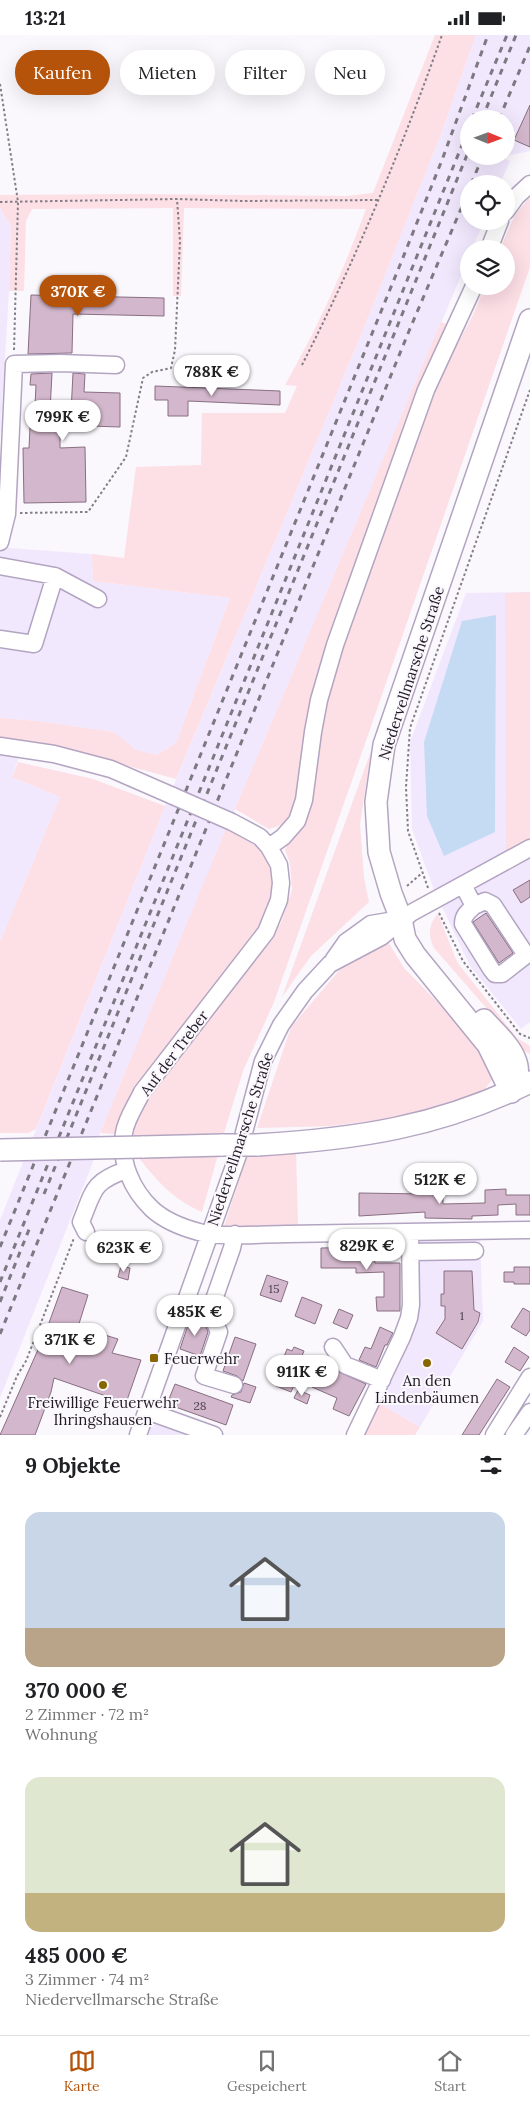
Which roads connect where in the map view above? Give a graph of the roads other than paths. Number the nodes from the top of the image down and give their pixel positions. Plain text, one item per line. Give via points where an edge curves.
1 (530, 184) edge
2 (515, 198) edge
3 (470, 295) edge
4 (530, 320) edge
5 (116, 365) dead end
6 (0, 542) edge
7 (0, 566) edge
8 (55, 576) junction
9 (98, 599) dead end
10 (0, 639) edge
11 (0, 746) edge
12 (269, 847) junction
13 (530, 848) edge
14 (463, 885) junction
15 (474, 906) dead end
16 (401, 919) junction
17 (521, 1056) edge
18 (521, 1087) edge
19 (0, 1150) edge
20 (126, 1169) junction
21 (84, 1227) road end
22 (475, 1231) junction
23 (530, 1231) edge
24 (410, 1232) junction
25 (209, 1233) junction
26 (235, 1234) junction
27 (410, 1252) junction
28 (333, 1347) dead end
29 (530, 1377) edge
30 (382, 1380) junction
31 (234, 1385) dead end
32 (147, 1411) junction
33 (528, 1418) edge
34 (138, 1435) edge
35 (214, 1435) edge
36 (355, 1435) edge
37 (494, 1435) edge
38 (514, 1435) edge

1 - 2 street
3 - 12 street via 426,390 335,645 319,701 304,800 297,821
4 - 16 main road, Niedervellmarsche Straße via 384,745 376,802 380,852
5 - 6 street via 14,364 7,514
7 - 8 street
8 - 9 street
8 - 10 street via 34,643
11 - 12 street, Auf der Treber, bridge via 54,754 111,769 232,822 260,837
12 - 20 street, Auf der Treber via 279,865 281,883 274,915 266,932 142,1092 124,1132
13 - 14 street
14 - 15 street
14 - 16 street
16 - 17 main road
16 - 18 main road via 406,939 415,955
16 - 25 street, Niedervellmarsche Straße via 381,937 330,964 305,991 281,1025 263,1061 238,1155
17 - 18 main road via 518,1080
18 - 19 main road, bridge via 423,1123 311,1142
20 - 21 street via 97,1185
20 - 25 street, Auf der Treber via 137,1191 153,1210 170,1221
22 - 23 street, Auf der Treber
22 - 24 street, Auf der Treber
22 - 27 street via 475,1256
24 - 26 street, Auf der Treber
24 - 27 street
25 - 26 street, Auf der Treber
25 - 32 street, Niedervellmarsche Straße via 171,1319
26 - 31 street via 210,1311 219,1332 204,1376
27 - 30 street via 409,1318
28 - 30 street via 345,1365
29 - 37 street
30 - 36 street
32 - 34 street, Niedervellmarsche Straße
32 - 35 street
33 - 38 street

